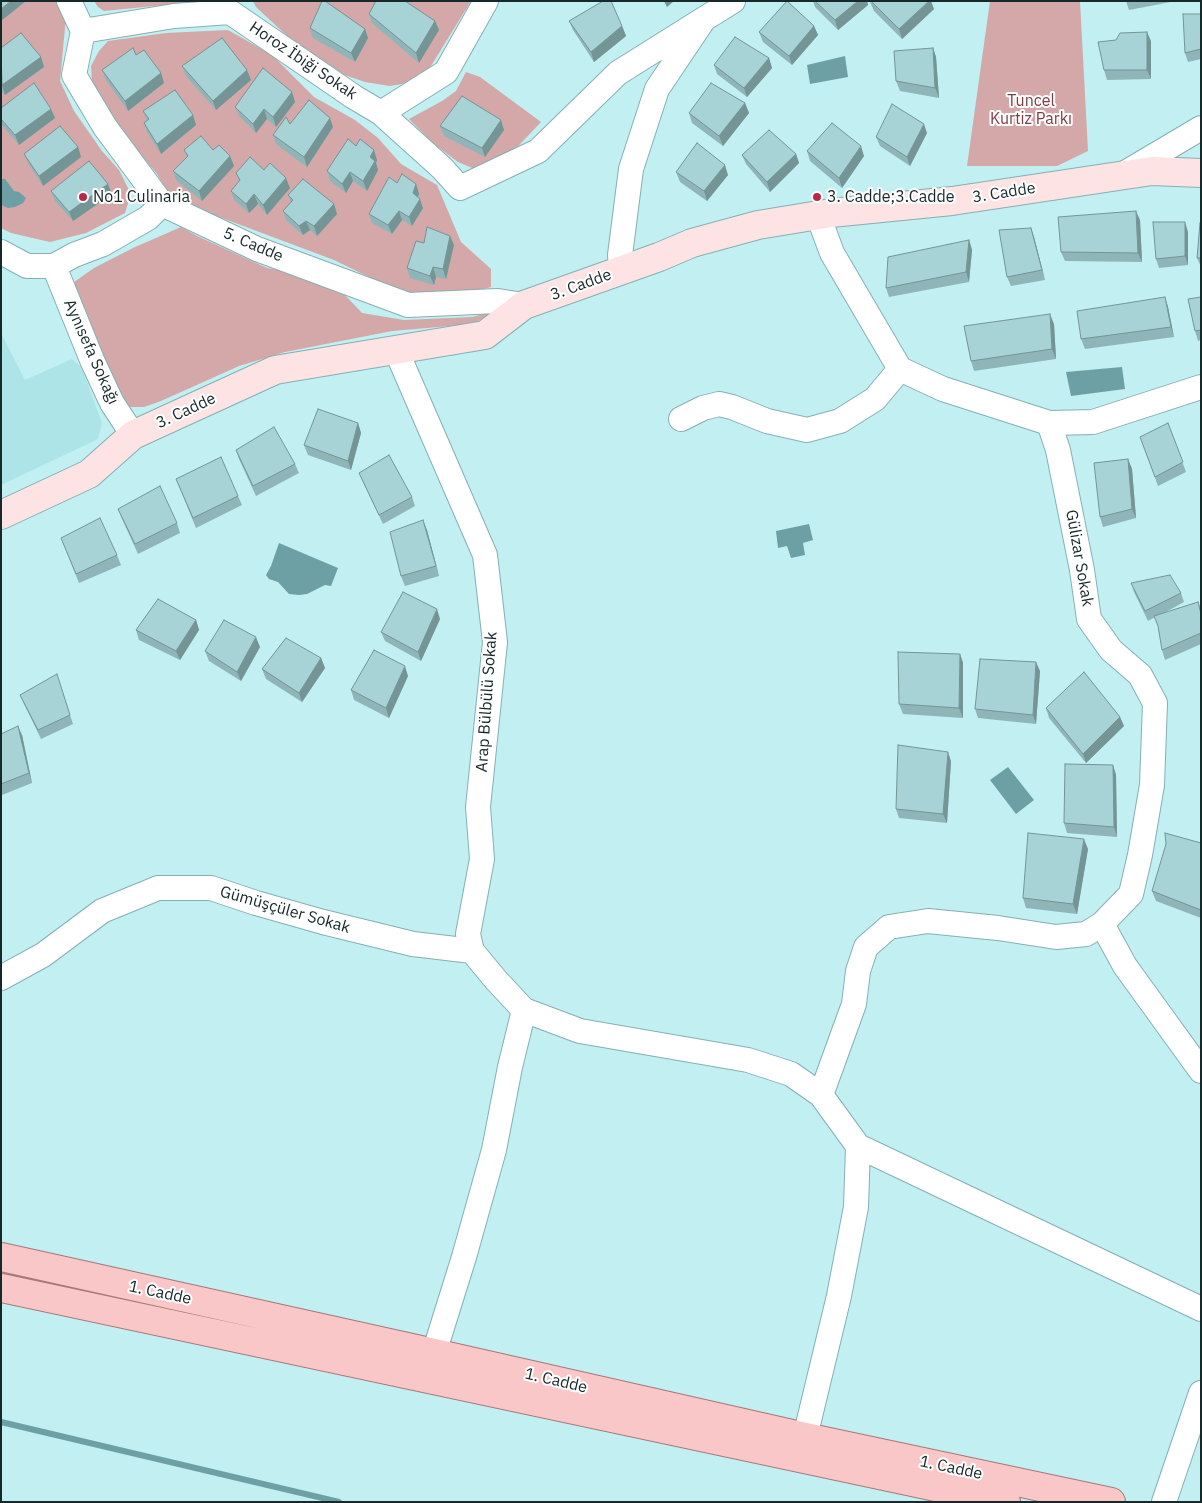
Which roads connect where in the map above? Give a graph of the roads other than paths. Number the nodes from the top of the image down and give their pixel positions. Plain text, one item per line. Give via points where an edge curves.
1 (69, 1) edge
2 (486, 1) edge
3 (733, 1) edge
4 (230, 6) edge
5 (704, 19) junction
6 (83, 31) junction
7 (381, 113) junction
8 (1201, 128) edge
9 (1201, 173) edge
10 (1122, 175) junction
11 (162, 204) junction
12 (818, 215) junction
13 (1, 252) edge
14 (54, 266) junction
15 (621, 270) junction
16 (524, 305) junction
17 (396, 350) junction
18 (900, 369) junction
19 (1201, 387) edge
20 (681, 419) dead end
21 (1049, 423) junction
22 (133, 435) junction
23 (1, 515) edge
24 (1102, 924) junction
25 (472, 951) junction
26 (1, 978) edge
27 (524, 1010) junction
28 (1201, 1071) edge
29 (821, 1095) junction
30 (858, 1146) junction
31 (1, 1257) edge
32 (1, 1288) edge
33 (1201, 1309) edge
34 (434, 1353) junction
35 (1201, 1392) edge
36 (805, 1437) junction
37 (1006, 1502) edge
38 (1111, 1502) edge
39 (1164, 1502) edge

1 - 6 street
2 - 7 street via 446,72
3 - 5 street
4 - 6 street, Horoz İbiği Sokak
4 - 7 street, Horoz İbiği Sokak via 354,97
5 - 7 street, Horoz İbiği Sokak via 618,73 538,151 460,188
5 - 15 street via 657,88 631,169
6 - 11 street via 74,75 105,127
8 - 10 street
9 - 10 main road, 3. Cadde via 1152,171
10 - 12 main road, 3. Cadde via 952,201
11 - 14 street via 148,218 103,244
11 - 16 street, 5. Cadde via 257,249 408,305 498,301
12 - 15 main road, 3. Cadde via 758,225 692,243
12 - 18 street via 832,253
13 - 14 street via 28,266
14 - 22 street, Aynısefa Sokağı via 112,403
15 - 16 main road, 3. Cadde
16 - 17 main road, 3. Cadde via 485,335
17 - 22 main road, 3. Cadde via 275,370
17 - 25 street, Arap Bülbülü Sokak via 485,555 495,642 478,807 482,859 468,934
18 - 20 street via 875,399 840,421 807,430 718,404
18 - 21 street via 943,389
19 - 21 street via 1093,422
21 - 24 street, Gülizar Sokak via 1058,450 1089,619 1111,650 1140,675 1155,703 1152,785 1136,875 1131,894
22 - 23 main road, 3. Cadde via 89,474
24 - 28 street via 1125,966
24 - 29 street, Gülizar Sokak via 1086,934 1056,936 928,921 890,927 866,946 858,971 854,1004
25 - 26 street, Gümüşçüler Sokak via 413,944 332,925 212,888 158,888 102,911 43,955
25 - 27 street
27 - 29 street via 580,1031 748,1060 791,1074
27 - 34 street via 494,1150
29 - 30 street
30 - 33 street
30 - 36 street via 856,1207 839,1296
31 - 34 main road, 1. Cadde
32 - 37 main road, 1. Cadde
34 - 36 main road, 1. Cadde
35 - 39 street
36 - 38 main road, 1. Cadde

